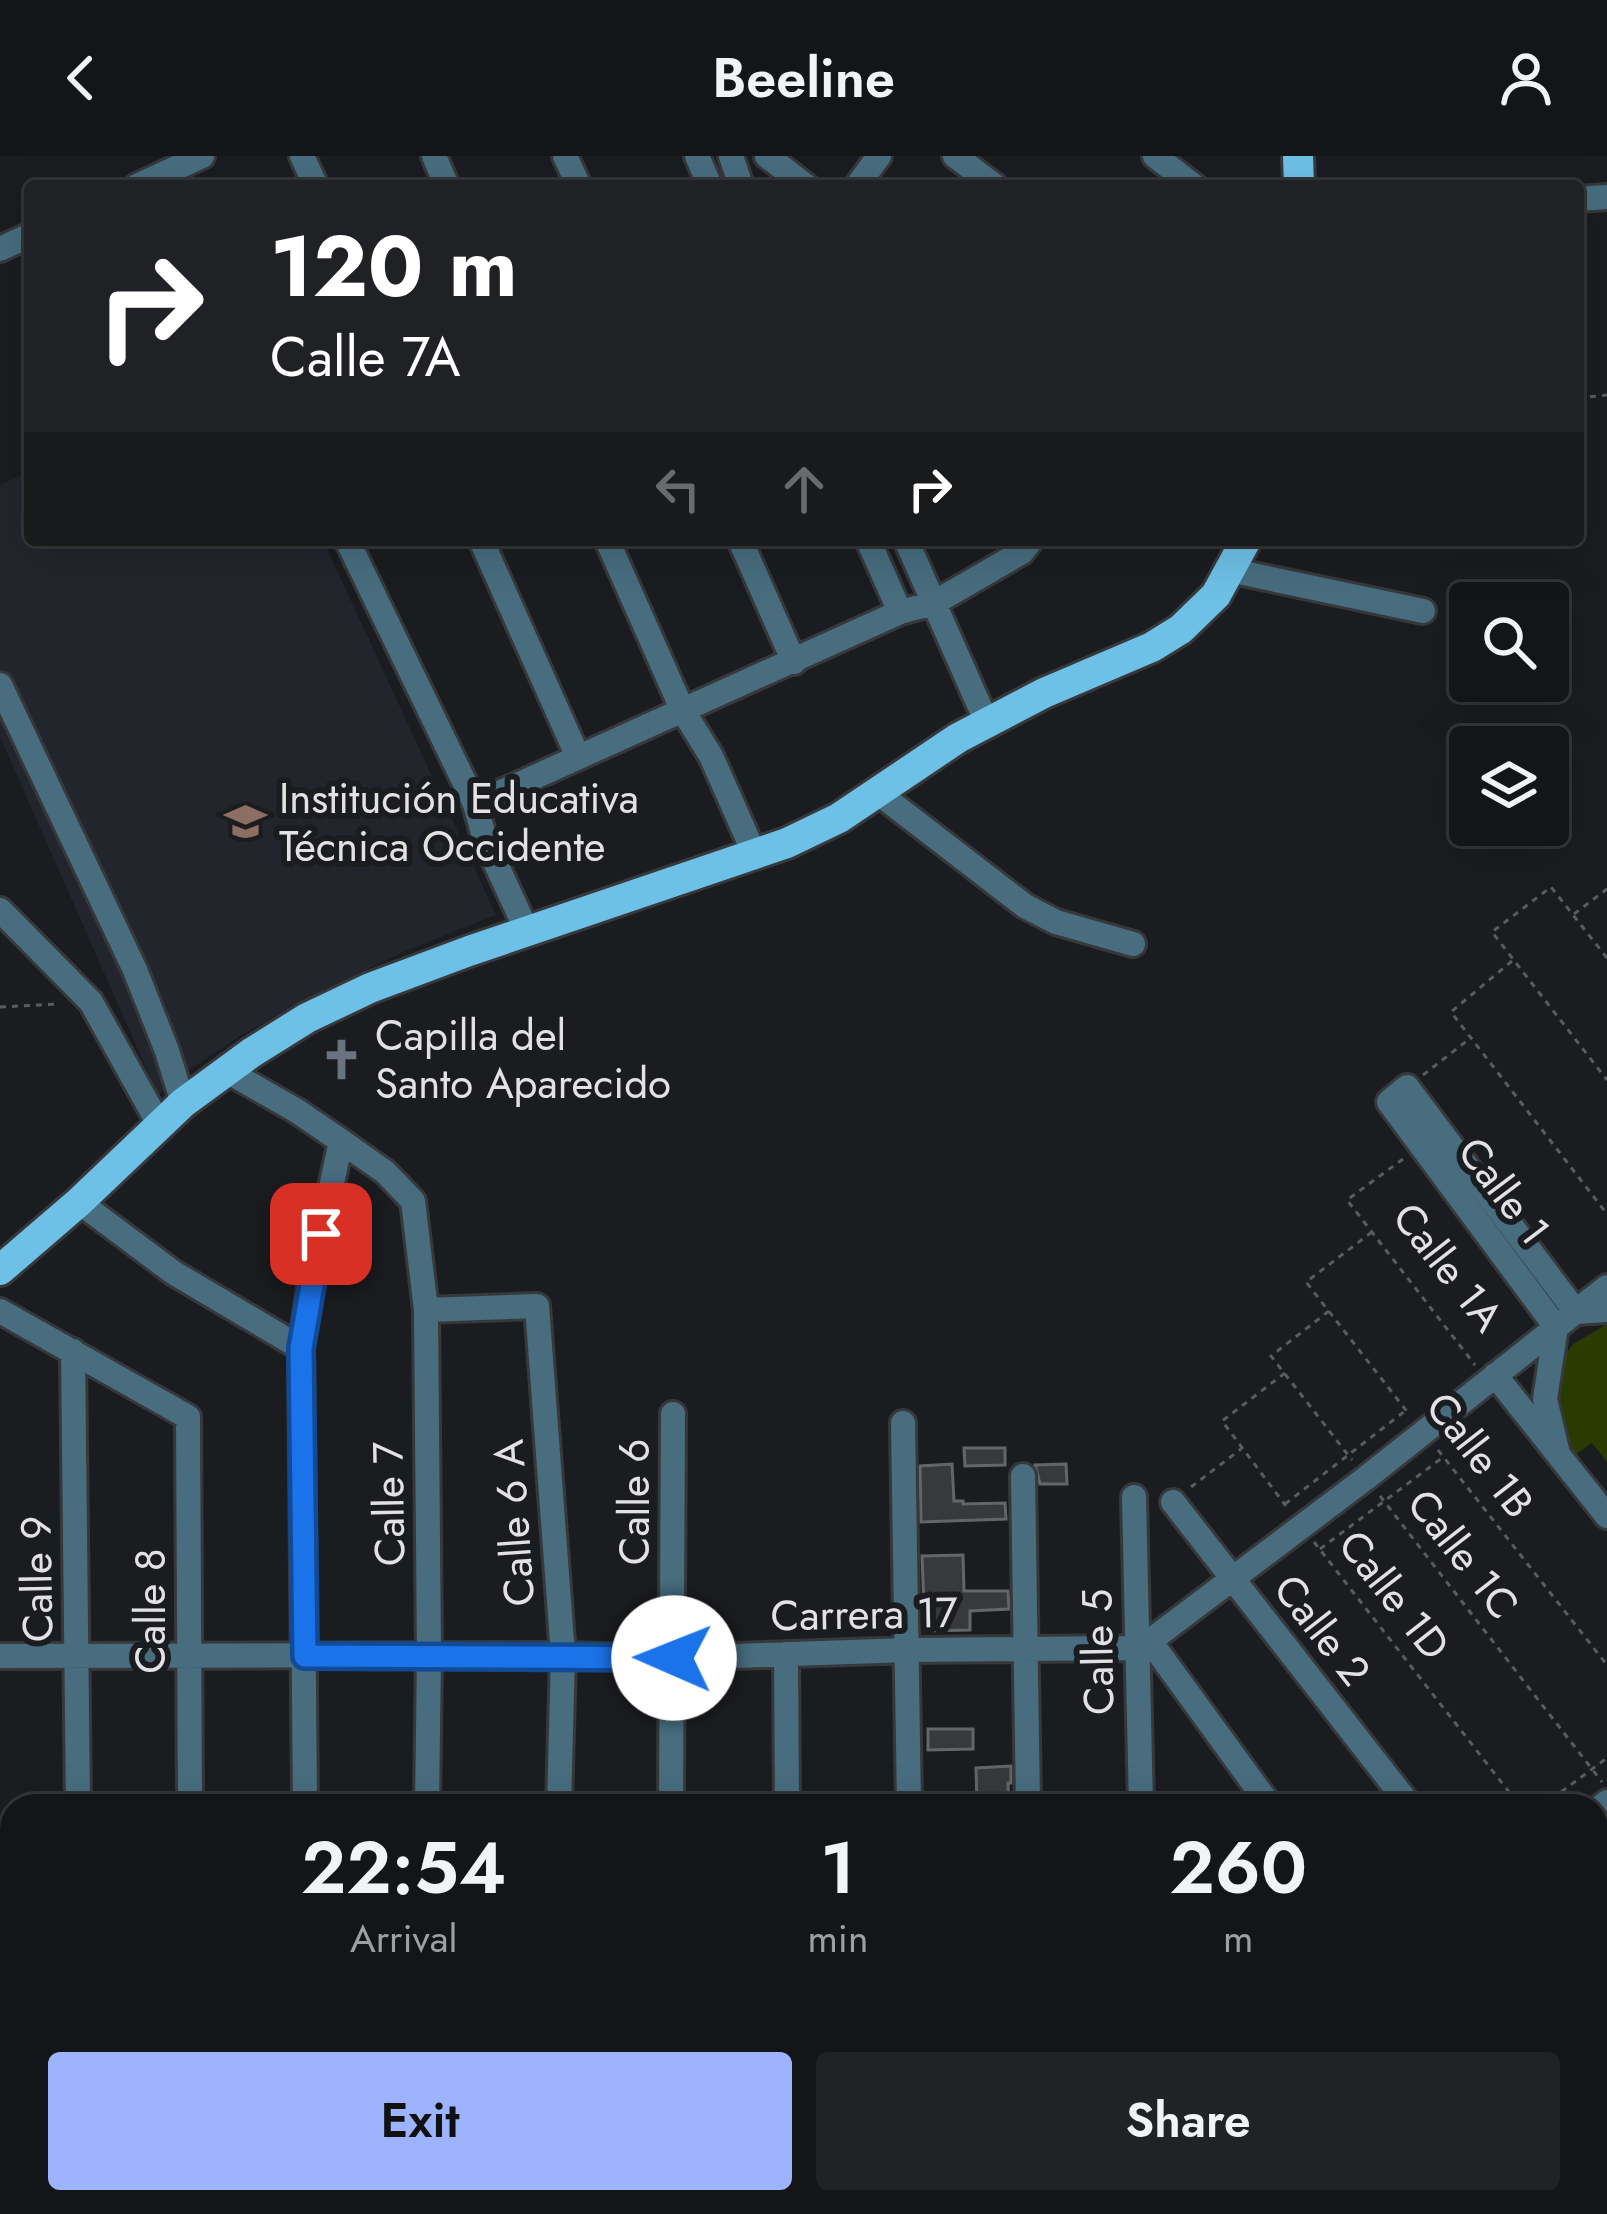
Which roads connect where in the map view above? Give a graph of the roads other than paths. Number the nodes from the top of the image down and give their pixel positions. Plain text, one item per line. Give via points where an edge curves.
1 (202, 156) edge
2 (767, 156) edge
3 (955, 156) edge
4 (1155, 156) edge
5 (175, 170) edge
6 (798, 180) edge
7 (987, 180) edge
8 (1186, 180) edge
9 (350, 546) edge
10 (484, 546) edge
11 (610, 546) edge
12 (743, 546) edge
13 (871, 546) edge
14 (909, 546) edge
15 (1026, 546) edge
16 (1243, 546) edge
17 (1229, 570) junction
18 (934, 603) junction
19 (1424, 611) dead end
20 (900, 612) junction
21 (794, 662) junction
22 (0, 685) edge
23 (682, 709) junction
24 (986, 723) junction
25 (578, 757) junction
26 (877, 792) junction
27 (475, 804) junction
28 (754, 853) junction
29 (0, 910) edge
30 (526, 929) junction
31 (1133, 944) dead end
32 (227, 1071) junction
33 (183, 1103) junction
34 (160, 1126) junction
35 (341, 1142) junction
36 (79, 1202) junction
37 (0, 1270) edge
38 (1607, 1287) edge
39 (426, 1310) junction
40 (1607, 1310) edge
41 (0, 1311) edge
42 (1566, 1319) junction
43 (301, 1348) junction
44 (73, 1351) junction
45 (1491, 1378) junction
46 (673, 1414) dead end
47 (903, 1423) dead end
48 (1558, 1454) junction
49 (1023, 1476) dead end
50 (1134, 1497) dead end
51 (1173, 1502) road end
52 (1607, 1516) edge
53 (1233, 1580) junction
54 (1144, 1645) junction
55 (908, 1650) junction
56 (1025, 1650) junction
57 (189, 1654) junction
58 (786, 1654) junction
59 (77, 1655) junction
60 (563, 1655) junction
61 (0, 1656) edge
62 (305, 1656) junction
63 (429, 1656) junction
64 (674, 1658) junction
65 (78, 1794) edge
66 (190, 1794) edge
67 (305, 1794) edge
68 (427, 1794) edge
69 (559, 1794) edge
70 (671, 1794) edge
71 (787, 1794) edge
72 (909, 1794) edge
73 (1028, 1794) edge
74 (1141, 1794) edge
75 (1261, 1794) edge
76 (1401, 1794) edge

1 - 5 street
2 - 6 street
3 - 7 street
4 - 8 street
9 - 27 street
10 - 25 street
11 - 23 street
12 - 21 street
13 - 20 street
14 - 18 street
15 - 18 street
16 - 17 main road
17 - 19 street
17 - 24 main road via 1181,629
18 - 20 street
18 - 24 street
20 - 21 street
21 - 23 street
22 - 33 street via 135,970
23 - 25 street
23 - 28 street
24 - 26 main road
25 - 27 street
26 - 28 main road via 839,818
26 - 31 street via 1025,906
27 - 30 street
28 - 30 main road
29 - 34 street via 91,1002
30 - 32 main road via 370,988
32 - 33 main road
32 - 35 street
33 - 34 main road
34 - 36 main road
35 - 39 street, Calle 7 via 413,1201
35 - 43 street
36 - 37 main road
36 - 43 street via 175,1273
38 - 42 street
39 - 60 street, Calle 6 A via 537,1306
39 - 63 street, Calle 7
40 - 42 street
41 - 44 street
42 - 42 street, Calle 1 via 1398,1095 1421,1145
42 - 45 street
42 - 48 street via 1545,1399
43 - 62 street
44 - 57 street, Calle 8 via 188,1417
44 - 59 street, Calle 9
45 - 48 street, Calle 1A
45 - 53 street
46 - 64 street, Calle 6
47 - 55 street
48 - 52 street, Calle 1A
49 - 56 street
50 - 54 street, Calle 5
51 - 53 street, Calle 2
53 - 54 street
53 - 76 street, Calle 2
54 - 56 street, Carrera 17
54 - 74 street, Calle 5
54 - 75 street
55 - 56 street, Carrera 17
55 - 58 street, Carrera 17
55 - 72 street
56 - 73 street
57 - 59 street, Carrera 17
57 - 62 street, Carrera 17
57 - 66 street, Calle 8
58 - 64 street, Carrera 17
58 - 71 street
59 - 61 street, Carrera 17
59 - 65 street, Calle 9
60 - 63 street, Carrera 17
60 - 64 street, Carrera 17
60 - 69 street, Calle 6 A
62 - 63 street, Carrera 17
62 - 67 street
63 - 68 street, Calle 7
64 - 70 street, Calle 6

